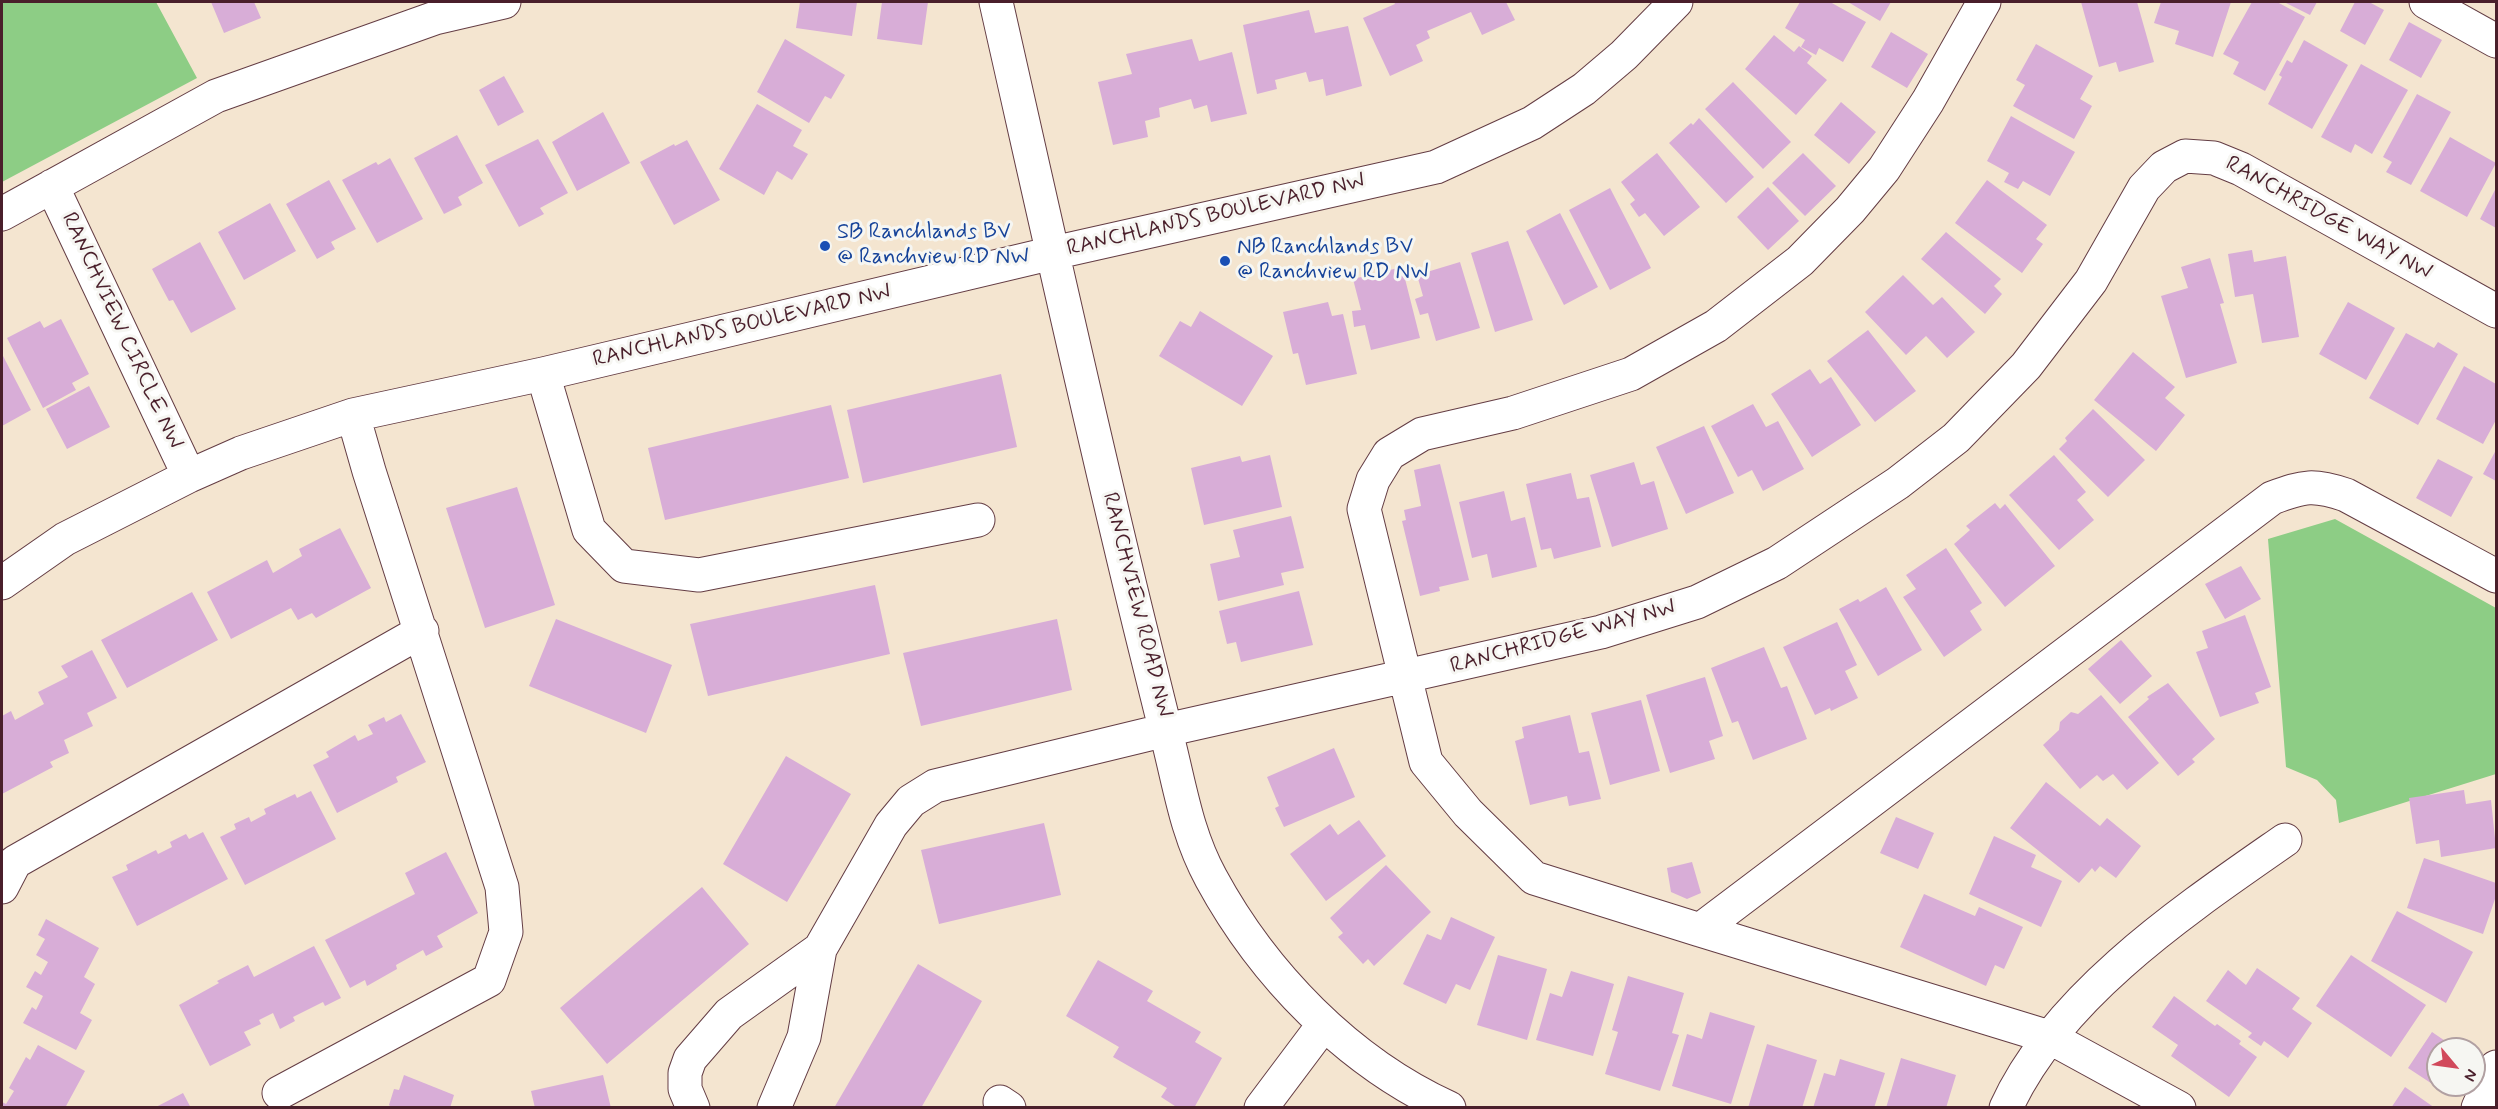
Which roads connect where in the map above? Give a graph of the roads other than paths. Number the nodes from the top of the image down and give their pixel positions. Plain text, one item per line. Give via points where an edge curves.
1 (504, 2) edge
2 (1676, 2) edge
3 (1983, 2) edge
4 (2426, 2) edge
5 (1002, 3) edge
6 (2496, 41) edge
7 (52, 186) junction
8 (2, 214) edge
9 (1053, 253) junction
10 (2496, 311) edge
11 (543, 374) junction
12 (353, 415) junction
13 (189, 476) junction
14 (978, 520) dead end
15 (2496, 576) edge
16 (2, 583) edge
17 (422, 631) junction
18 (1407, 677) junction
19 (1166, 730) junction
20 (2285, 840) dead end
21 (6, 866) edge
22 (1700, 930) junction
23 (820, 950) junction
24 (1324, 1024) junction
25 (2049, 1037) junction
26 (2496, 1067) edge
27 (279, 1093) dead end
28 (693, 1107) edge
29 (774, 1107) edge
30 (1262, 1107) edge
31 (1449, 1107) edge
32 (2006, 1107) edge
33 (2179, 1107) edge
34 (2478, 1107) edge

1 - 7 street, RANCHVIEW CIRCLE NW via 435,18 216,96
2 - 9 street, RANCHLANDS BOULEVARD NW via 1584,89 1532,123 1436,167
3 - 18 street via 1928,101 1884,169 1800,261 1716,326 1631,374 1513,413 1422,434 1389,454 1373,480 1365,509
4 - 6 street
5 - 9 street, RANCHVIEW ROAD NW
7 - 8 street, RANCHVIEW CIRCLE NW
7 - 13 street, RANCHVIEW CIRCLE NW
9 - 11 street, RANCHLANDS BOULEVARD NW
9 - 19 street, RANCHVIEW ROAD NW
10 - 18 street, RANCHRIDGE WAY NW via 2241,169 2214,158 2185,156 2164,167 2144,188 2091,281 2026,366 1956,438 1898,483 1777,563 1697,602 1601,632
11 - 12 street, RANCHLANDS BOULEVARD NW
11 - 14 street via 589,530 624,566 699,575
12 - 13 street, RANCHLANDS BOULEVARD NW via 241,453
12 - 17 street
13 - 16 street, RANCHLANDS BOULEVARD NW via 65,539
15 - 22 street via 2346,495 2321,486 2272,498
17 - 21 street
17 - 27 street via 502,887 506,932 489,980
18 - 19 street, RANCHRIDGE WAY NW
18 - 22 street via 1426,762 1468,813 1534,878
19 - 23 street, RANCHRIDGE WAY NW via 935,786 911,801 891,825
19 - 24 street, RANCHVIEW ROAD NW via 1190,834 1210,876 1261,955
20 - 25 street via 2114,969
22 - 25 street
23 - 28 street via 729,1014 690,1059 685,1089
23 - 29 street via 804,1037
24 - 30 street
24 - 31 street, RANCHVIEW ROAD NW via 1400,1081
25 - 32 street
25 - 33 street
26 - 34 street

